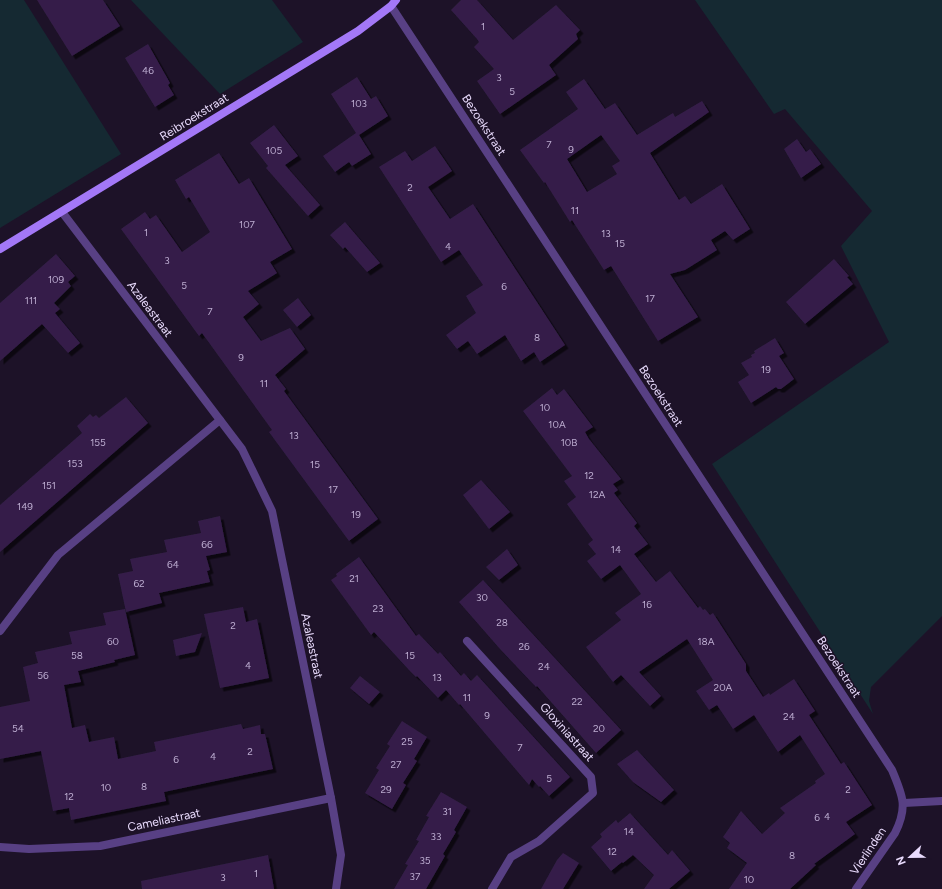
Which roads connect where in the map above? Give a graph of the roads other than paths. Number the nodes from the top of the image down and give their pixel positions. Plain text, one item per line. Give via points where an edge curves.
1 (394, 3) edge
2 (62, 212) junction
3 (0, 249) edge
4 (220, 420) junction
5 (0, 631) edge
6 (468, 641) dead end
7 (331, 798) junction
8 (942, 800) edge
9 (904, 803) junction
10 (0, 847) edge
11 (336, 889) edge
12 (492, 889) edge
13 (856, 889) edge

1 - 2 street, Reibroekstraat via 358,31
1 - 9 street, Bezoekstraat via 892,770
2 - 3 street, Reibroekstraat
2 - 4 street, Azaleastraat
4 - 5 street via 58,555
4 - 7 street, Azaleastraat via 242,449 272,512
6 - 12 street, Gloxiniastraat via 591,777 593,792 539,841 510,857
7 - 10 street, Cameliastraat via 100,846 29,850
7 - 11 street, Azaleastraat via 341,855
8 - 9 street
9 - 13 street, Vierlinden via 900,824 895,834

